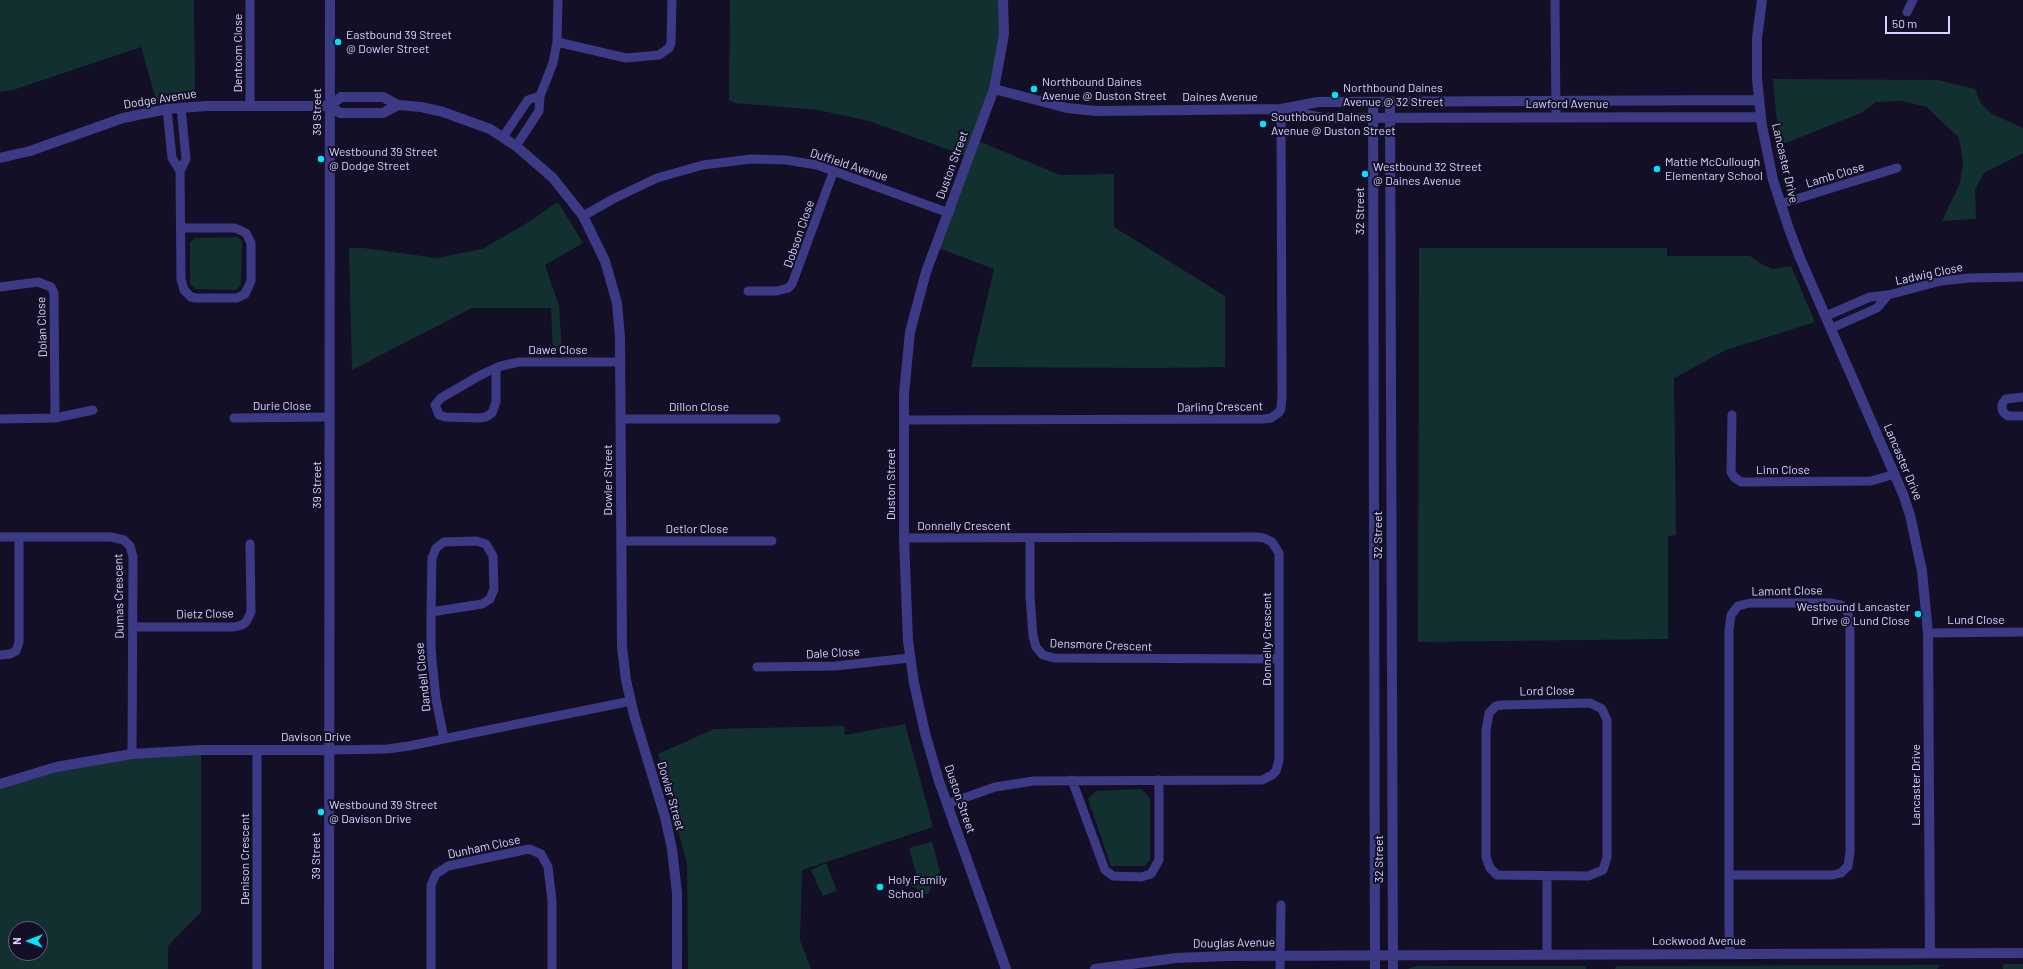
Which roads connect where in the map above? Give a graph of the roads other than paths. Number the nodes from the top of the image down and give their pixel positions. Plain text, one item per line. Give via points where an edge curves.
1 (250, 0) edge
2 (330, 0) edge
3 (558, 0) edge
4 (672, 0) edge
5 (1003, 0) edge
6 (1555, 0) edge
7 (1762, 0) edge
8 (1913, 0) edge
9 (1907, 12) dead end
10 (557, 42) junction
11 (994, 89) junction
12 (540, 96) junction
13 (1759, 100) junction
14 (1556, 101) junction
15 (1373, 102) junction
16 (1390, 102) junction
17 (398, 105) junction
18 (250, 106) junction
19 (330, 106) junction
20 (181, 108) junction
21 (167, 109) junction
22 (1281, 110) junction
23 (1556, 117) junction
24 (1761, 117) junction
25 (1373, 118) junction
26 (1390, 118) junction
27 (503, 137) junction
28 (516, 146) junction
29 (0, 158) edge
30 (1897, 168) dead end
31 (834, 170) junction
32 (180, 171) junction
33 (1780, 204) junction
34 (949, 213) junction
35 (583, 216) junction
36 (181, 228) junction
37 (2023, 277) edge
38 (0, 287) edge
39 (748, 291) dead end
40 (1888, 295) junction
41 (1826, 316) junction
42 (1832, 328) junction
43 (621, 362) junction
44 (496, 368) junction
45 (2023, 397) edge
46 (93, 410) dead end
47 (1732, 415) dead end
48 (2023, 416) edge
49 (55, 418) junction
50 (234, 418) dead end
51 (330, 418) junction
52 (0, 419) edge
53 (621, 419) junction
54 (776, 419) dead end
55 (904, 420) junction
56 (1894, 474) junction
57 (0, 537) edge
58 (20, 537) junction
59 (904, 538) junction
60 (1030, 538) junction
61 (621, 541) junction
62 (772, 541) dead end
63 (250, 544) dead end
64 (431, 612) junction
65 (132, 627) junction
66 (2023, 632) edge
67 (1928, 633) junction
68 (0, 655) edge
69 (910, 658) junction
70 (1279, 658) junction
71 (757, 667) dead end
72 (631, 701) junction
73 (444, 739) junction
74 (257, 750) junction
75 (330, 750) junction
76 (132, 754) junction
77 (1072, 780) junction
78 (1159, 780) junction
79 (0, 784) edge
80 (947, 804) junction
81 (1730, 875) junction
82 (1547, 876) junction
83 (1281, 905) dead end
84 (1930, 953) junction
85 (2023, 953) edge
86 (1375, 954) junction
87 (1392, 954) junction
88 (1547, 954) junction
89 (1730, 954) junction
90 (1279, 956) junction
91 (1159, 964) edge
92 (257, 969) edge
93 (329, 969) edge
94 (431, 969) edge
95 (552, 969) edge
96 (677, 969) edge
97 (1006, 969) edge
98 (1095, 969) edge
99 (1280, 969) edge
100 (1375, 969) edge
101 (1393, 969) edge

1 - 18 street, Dentoom Close
2 - 19 street, 39 Street
3 - 10 street
4 - 10 street via 671,43 669,48 659,55 626,58
5 - 11 street, Duston Street via 1004,34
6 - 14 street
7 - 13 street, Lancaster Drive via 1757,38
8 - 9 street
10 - 12 street via 552,68
11 - 22 street, Daines Avenue via 1051,105 1082,110
11 - 34 street, Duston Street
12 - 27 street via 528,100
12 - 28 street via 539,111
13 - 14 street, Lawford Avenue
13 - 24 street, Lancaster Drive
14 - 16 street, Lawford Avenue
14 - 23 street
15 - 16 street, Daines Avenue
15 - 22 street, Daines Avenue via 1318,102
15 - 25 street, 32 Street
16 - 26 street, 32 Street
17 - 19 street, Dowler Street via 383,113 340,113
17 - 19 street, Dowler Street via 383,97 341,97
17 - 27 street, Dowler Street via 444,112 479,124
18 - 19 street, Dodge Avenue
18 - 20 street, Dodge Avenue
19 - 51 street, 39 Street
20 - 21 street, Dodge Avenue
20 - 32 street via 186,159
21 - 29 street, Dodge Avenue via 112,121 38,148
21 - 32 street via 172,158
22 - 25 street, Daines Avenue via 1316,118
22 - 55 street, Darling Crescent via 1282,395 1281,409 1278,413 1263,420
23 - 24 street, Lawford Avenue
23 - 26 street, Lawford Avenue
24 - 33 street, Lancaster Drive
25 - 26 street, Lawford Avenue
25 - 86 street, 32 Street
26 - 87 street, 32 Street
27 - 28 street, Dowler Street
28 - 35 street, Dowler Street via 553,178
30 - 33 street, Lamb Close
31 - 34 street, Duffield Avenue
31 - 35 street, Duffield Avenue via 802,162 772,159 730,160 652,180
31 - 39 street, Dobson Close via 792,284 777,291
32 - 36 street
33 - 41 street, Lancaster Drive
34 - 55 street, Duston Street via 922,286 912,327 906,365
35 - 43 street, Dowler Street via 601,250 612,282 619,321
36 - 36 street via 181,279 187,294 196,298 237,298 245,294 251,281 251,243 246,233 235,228
37 - 40 street, Ladwig Close via 1955,279
38 - 49 street, Dolan Close via 38,282 51,287 54,293
40 - 41 street, Ladwig Close via 1870,297
40 - 42 street, Ladwig Close via 1877,308
41 - 42 street, Lancaster Drive
42 - 56 street, Lancaster Drive
43 - 44 street, Dawe Close via 519,362
43 - 53 street, Dowler Street
44 - 44 street, Dawe Close via 441,398 435,405 439,415 445,418 479,418 492,413 496,402
45 - 48 street via 2006,399 2002,404 2003,412 2008,416
46 - 49 street
47 - 56 street, Linn Close via 1731,472 1741,482 1871,482
49 - 52 street
50 - 51 street, Durie Close
51 - 75 street, 39 Street
53 - 54 street, Dillon Close
53 - 61 street, Dowler Street
55 - 59 street, Duston Street
56 - 67 street, Lancaster Drive via 1910,515 1917,543 1926,598
57 - 58 street, Dumas Crescent
58 - 65 street, Dumas Crescent via 111,537 127,542 133,556
58 - 68 street via 19,642 16,651
59 - 60 street, Donnelly Crescent
59 - 69 street, Duston Street
60 - 70 street, Densmore Crescent via 1033,636 1038,652 1047,658
60 - 70 street, Donnelly Crescent via 1256,537 1269,540 1275,545 1279,558
61 - 62 street, Detlor Close
61 - 72 street, Dowler Street via 622,641
63 - 65 street, Dietz Close via 251,612 242,625
64 - 64 street, Dandell Close via 482,604 490,599 494,589 493,556 486,544 476,541 448,541 438,545 432,558
64 - 73 street, Dandell Close via 433,675
65 - 76 street, Dumas Crescent
66 - 67 street, Lund Close
67 - 84 street, Lancaster Drive
69 - 71 street, Dale Close via 835,666
69 - 80 street, Duston Street via 925,733
70 - 78 street, Donnelly Crescent via 1279,760 1272,776 1262,780
72 - 73 street, Davison Drive
72 - 96 street, Dowler Street via 672,849 677,892
73 - 75 street, Davison Drive via 398,748
74 - 75 street, Davison Drive
74 - 76 street, Davison Drive via 179,750
74 - 92 street, Denison Crescent
75 - 93 street, 39 Street
76 - 79 street, Davison Drive via 56,767
77 - 78 street, Donnelly Crescent
77 - 78 street via 1105,870 1113,876 1141,877 1151,874 1159,860
77 - 80 street, Donnelly Crescent via 1008,784
80 - 97 street, Duston Street
81 - 81 street, Lamont Close via 1834,875 1841,873 1848,866 1850,624 1848,613 1841,606 1744,604 1738,606 1731,615
81 - 89 street, Lamont Close
82 - 82 street, Lord Close via 1594,875 1603,870 1606,864 1607,720 1602,709 1590,703 1502,705 1492,710 1486,720 1488,863 1497,875
82 - 88 street
83 - 90 street
84 - 85 street, Lockwood Avenue
84 - 89 street, Lockwood Avenue
86 - 87 street, Lockwood Avenue
86 - 90 street, Douglas Avenue
86 - 100 street, 32 Street
87 - 88 street, Lockwood Avenue
87 - 101 street, 32 Street
88 - 89 street, Lockwood Avenue
90 - 91 street, Douglas Avenue via 1201,957
90 - 99 street
91 - 98 street, Douglas Avenue
94 - 95 street, Dunham Close via 431,885 436,874 448,866 529,849 541,854 548,867 552,901

